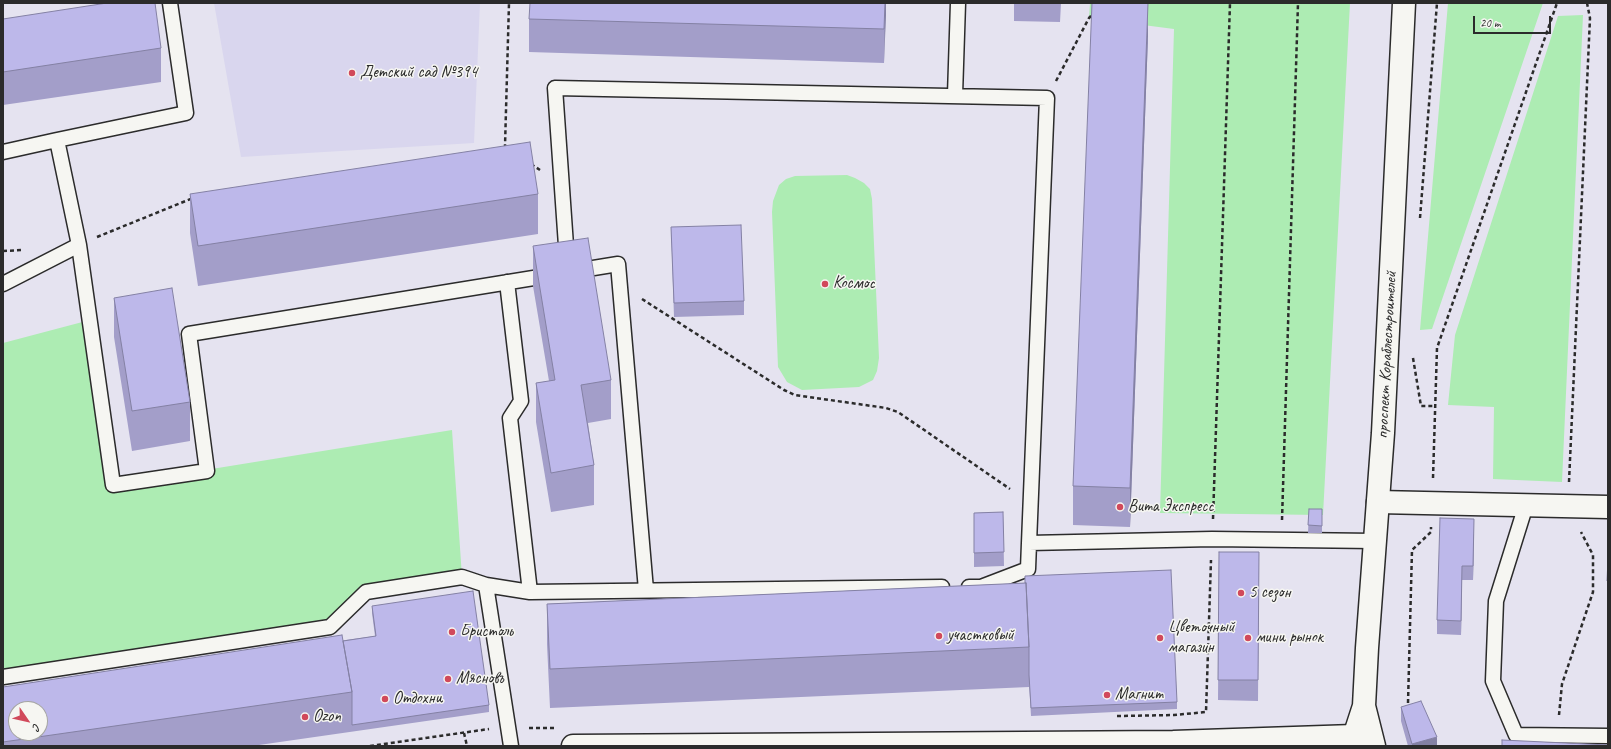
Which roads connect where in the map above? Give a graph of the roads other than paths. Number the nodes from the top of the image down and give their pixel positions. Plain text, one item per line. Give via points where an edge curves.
1 (170, 3) edge
2 (958, 3) edge
3 (1404, 3) edge
4 (955, 95) junction
5 (57, 140) junction
6 (3, 152) edge
7 (79, 245) junction
8 (567, 272) junction
9 (507, 282) junction
10 (3, 284) edge
11 (1378, 502) junction
12 (1526, 505) junction
13 (1608, 507) edge
14 (1375, 541) junction
15 (1029, 543) junction
16 (486, 585) junction
17 (646, 590) junction
18 (530, 592) junction
19 (3, 677) edge
20 (1364, 706) junction
21 (1608, 736) edge
22 (1352, 741) edge
23 (511, 746) edge
24 (574, 746) edge
25 (1374, 746) edge

1 - 5 lane via 186,114
2 - 4 lane
3 - 11 street, проспект Кораблестроителей
4 - 8 lane via 555,88
4 - 15 lane via 1047,98
5 - 6 lane
5 - 7 lane
7 - 9 lane via 113,485 207,471 189,334
7 - 10 lane
8 - 9 lane
8 - 17 lane via 618,264
9 - 18 lane via 521,401 510,418
11 - 12 street
11 - 14 street, проспект Кораблестроителей
12 - 13 street
12 - 21 lane via 1496,601 1493,681 1516,735
14 - 15 lane via 1212,539
14 - 20 street, проспект Кораблестроителей
15 - 17 lane via 1028,569 981,587
16 - 18 lane
16 - 19 lane via 462,577 366,592 330,627
16 - 23 lane
17 - 18 lane
20 - 22 street
20 - 25 street
22 - 24 street

